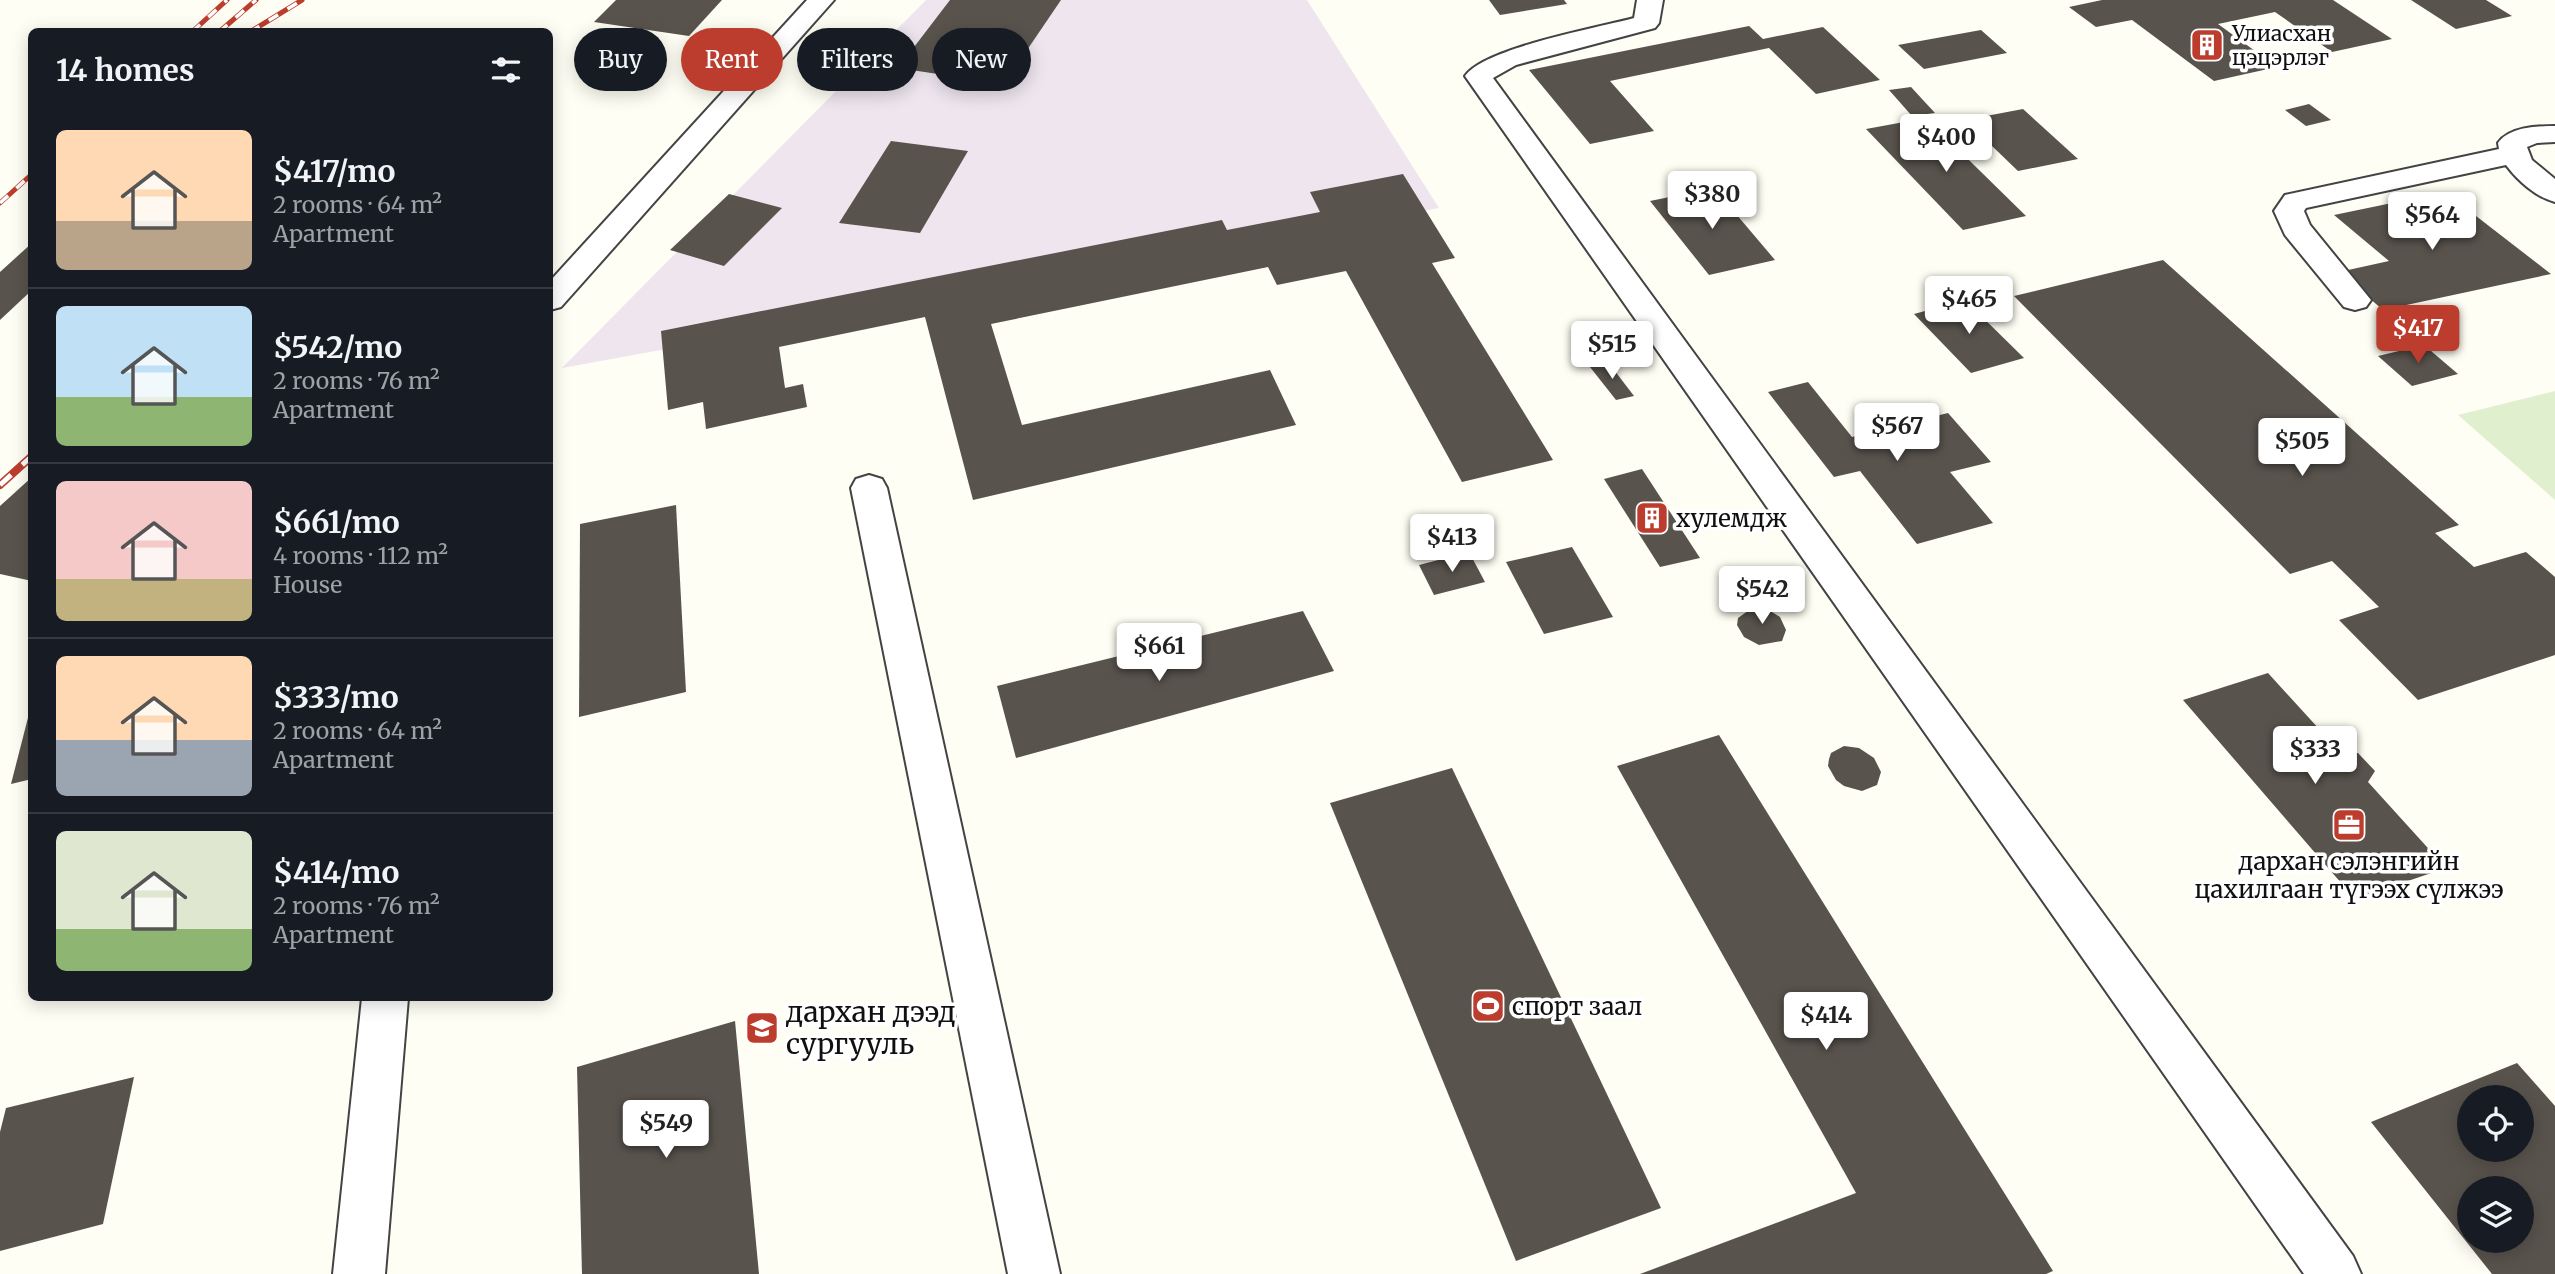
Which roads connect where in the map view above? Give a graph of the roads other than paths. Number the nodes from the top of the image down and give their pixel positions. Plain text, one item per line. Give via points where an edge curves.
1 (821, 0) edge
2 (1650, 0) edge
3 (2555, 134) edge
4 (2513, 155) junction
5 (2555, 192) edge
6 (553, 297) edge
7 (2355, 300) dead end
8 (869, 488) dead end
9 (385, 1001) edge
10 (359, 1274) edge
11 (1034, 1274) edge
12 (2335, 1274) edge

1 - 6 street
2 - 12 street via 1646,23 1507,58 1478,76
3 - 4 street via 2533,135 2512,143
4 - 5 street via 2527,173
4 - 7 street via 2295,201 2289,211 2296,228
8 - 11 street
9 - 10 street

